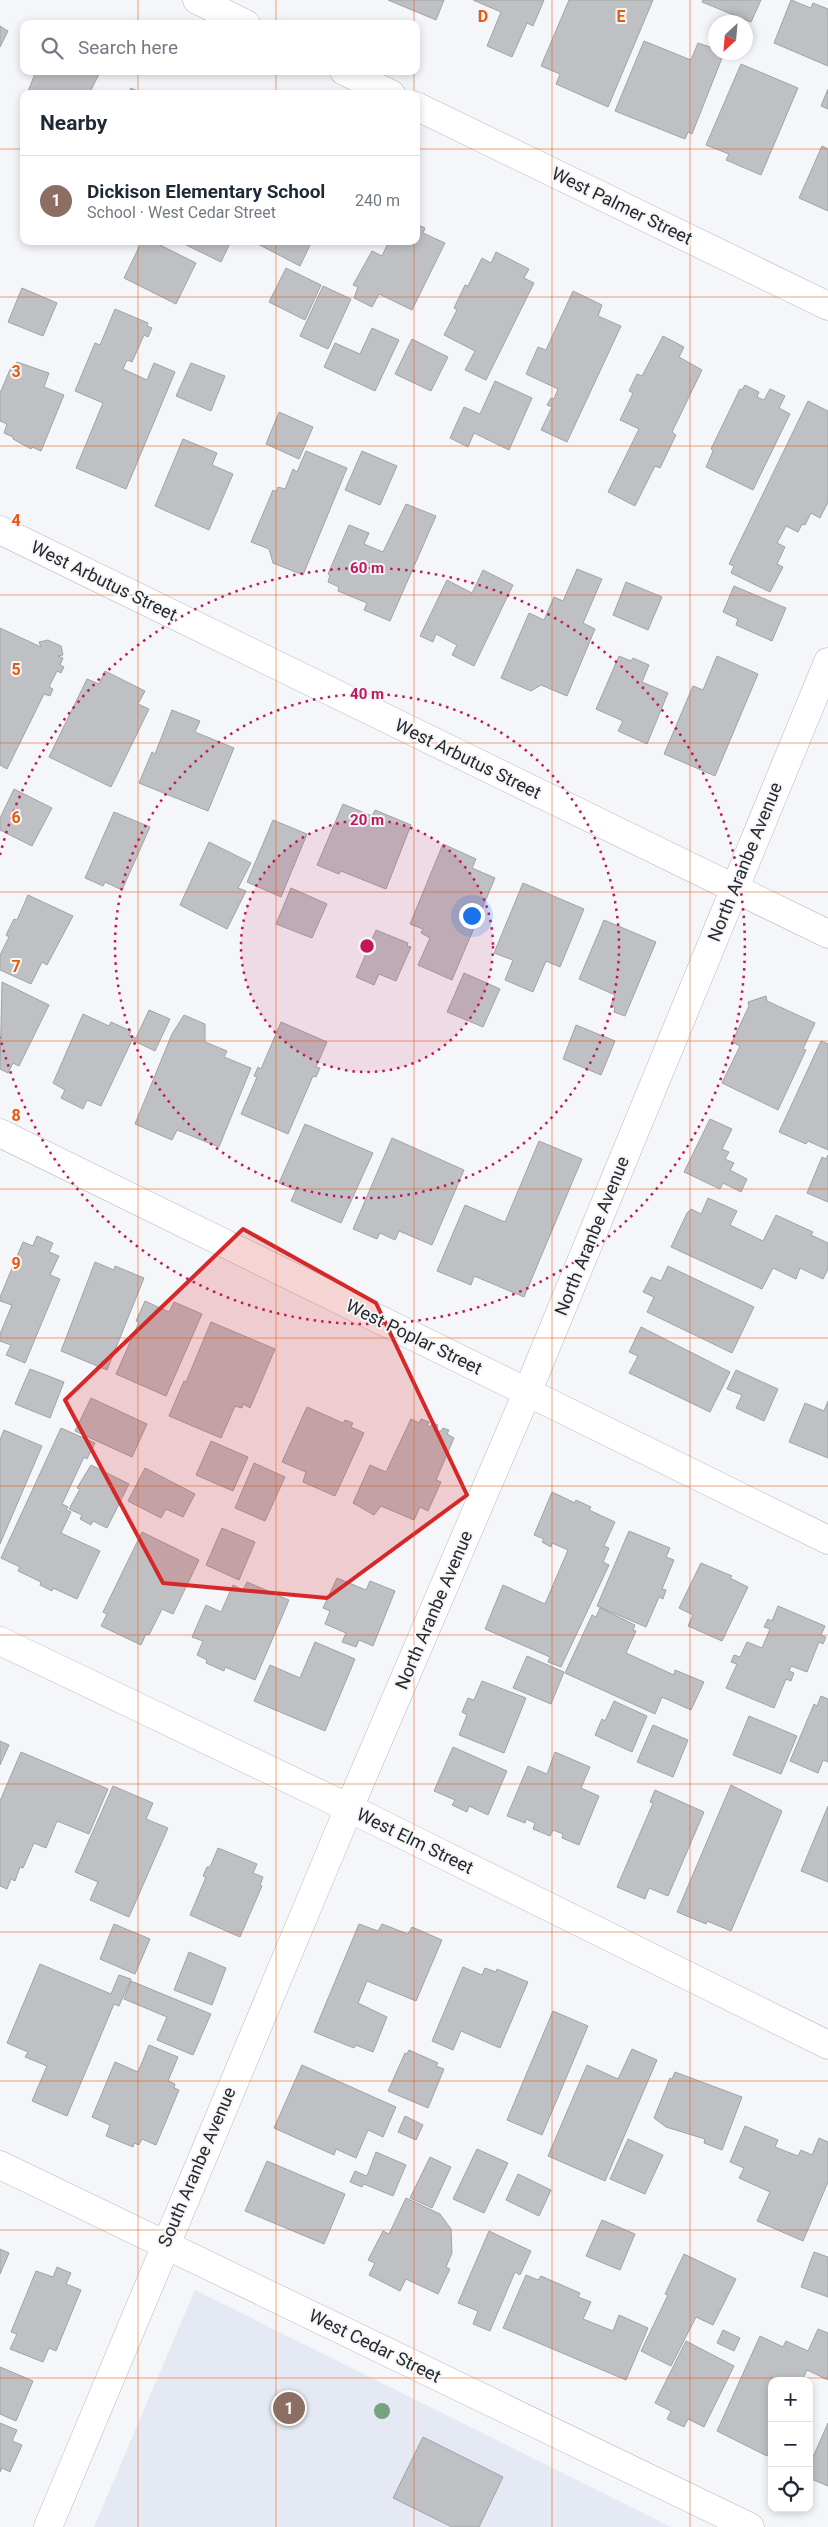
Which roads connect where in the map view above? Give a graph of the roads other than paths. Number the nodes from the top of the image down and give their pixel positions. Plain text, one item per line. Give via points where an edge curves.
1 (198, 0) edge
2 (238, 20) edge
3 (352, 75) edge
4 (383, 90) edge
5 (420, 108) edge
6 (828, 306) edge
7 (0, 530) edge
8 (828, 662) edge
9 (734, 888) junction
10 (828, 934) edge
11 (0, 1133) edge
12 (527, 1394) junction
13 (828, 1540) edge
14 (0, 1641) edge
15 (349, 1808) junction
16 (828, 2045) edge
17 (0, 2166) edge
18 (165, 2245) junction
19 (48, 2527) edge
20 (750, 2527) edge

1 - 2 street
3 - 4 street
5 - 6 street, West Palmer Street
7 - 9 street, West Arbutus Street
8 - 9 street, North Aranbe Avenue
9 - 10 street, West Arbutus Street
9 - 12 street, North Aranbe Avenue
11 - 12 street, West Poplar Street
12 - 13 street, West Poplar Street
12 - 15 street, North Aranbe Avenue
14 - 15 street, West Elm Street
15 - 16 street, West Elm Street
15 - 18 street, South Aranbe Avenue
17 - 18 street, West Cedar Street
18 - 19 street, South Aranbe Avenue
18 - 20 street, West Cedar Street

